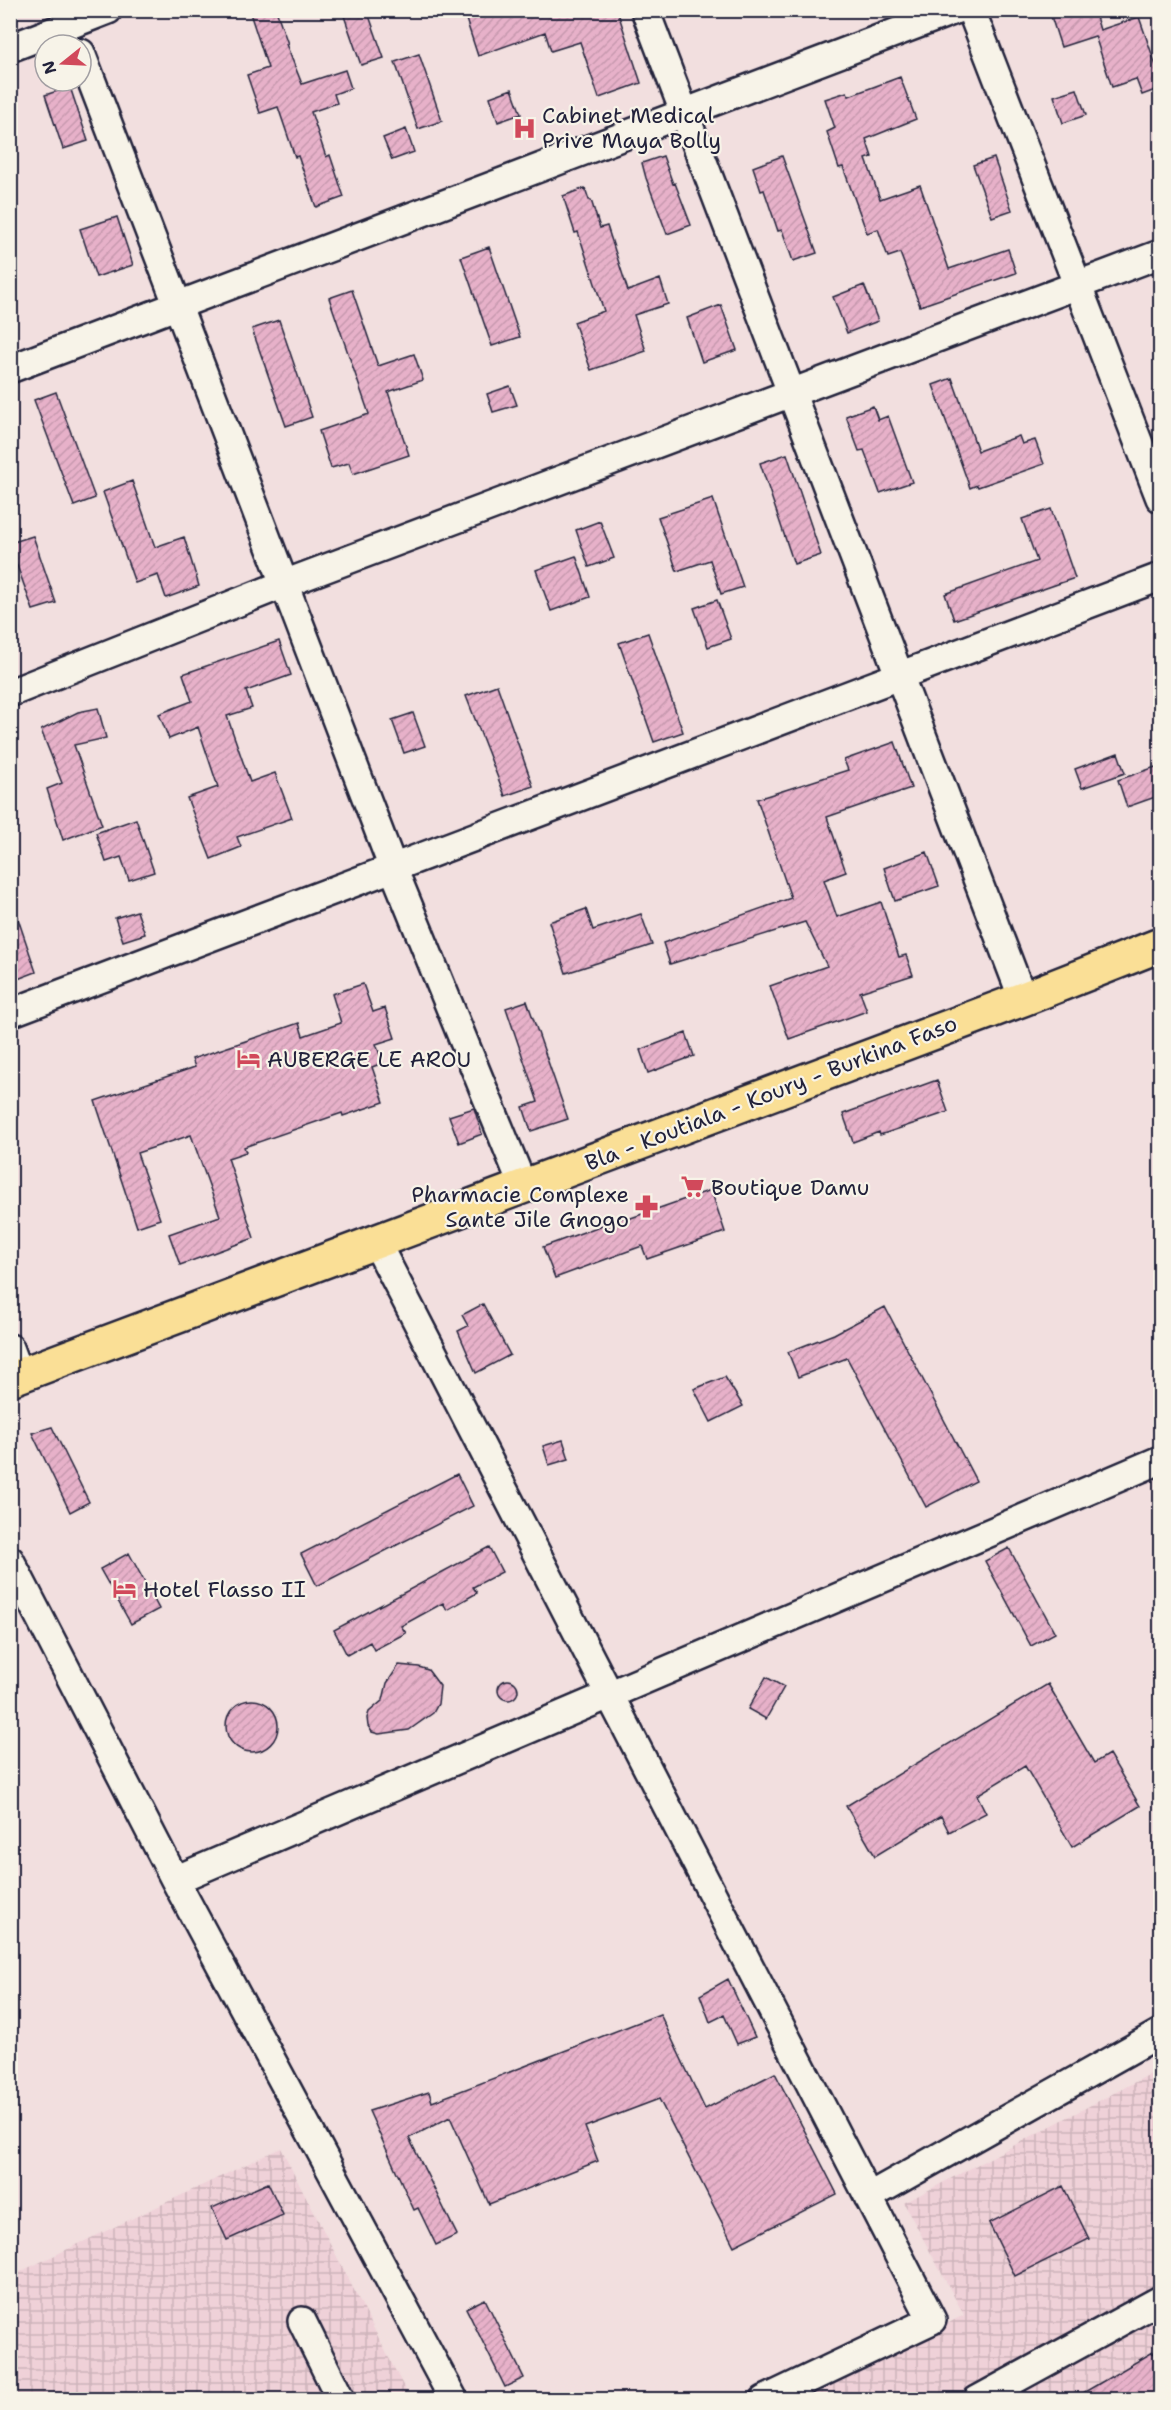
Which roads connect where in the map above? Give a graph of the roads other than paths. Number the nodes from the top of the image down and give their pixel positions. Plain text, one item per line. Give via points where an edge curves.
1 (108, 10) edge
2 (645, 10) edge
3 (955, 10) edge
4 (970, 10) edge
5 (71, 27) edge
6 (10, 48) edge
7 (93, 84) edge
8 (685, 113) junction
9 (1161, 254) edge
10 (1078, 286) junction
11 (178, 305) junction
12 (10, 369) edge
13 (792, 394) junction
14 (1161, 498) edge
15 (1161, 577) edge
16 (284, 584) junction
17 (900, 676) junction
18 (10, 693) edge
19 (393, 868) junction
20 (1161, 945) edge
21 (1023, 999) junction
22 (10, 1013) edge
23 (523, 1186) junction
24 (376, 1242) junction
25 (14, 1368) edge
26 (1161, 1460) edge
27 (10, 1560) edge
28 (608, 1695) junction
29 (175, 1881) junction
30 (1161, 2032) edge
31 (868, 2197) junction
32 (1161, 2300) edge
33 (302, 2321) dead end
34 (341, 2400) edge
35 (454, 2400) edge
36 (764, 2400) edge
37 (977, 2400) edge

1 - 5 street
2 - 8 street
3 - 8 street
4 - 10 street
5 - 6 street
7 - 11 street
8 - 11 street
8 - 13 street
9 - 10 street
10 - 13 street
10 - 14 street
11 - 12 street
11 - 16 street
13 - 16 street
13 - 17 street
15 - 17 street
16 - 18 street
16 - 19 street
17 - 19 street
17 - 21 street
19 - 22 street
19 - 23 street
20 - 21 main road, Bla - Koutiala - Koury - Burkina Faso
21 - 23 main road, Bla - Koutiala - Koury - Burkina Faso
23 - 24 main road, Bla - Koutiala - Koury - Burkina Faso
24 - 25 main road, Bla - Koutiala - Koury - Burkina Faso
24 - 28 street
26 - 28 street
27 - 29 street
28 - 29 street
28 - 31 street
29 - 35 street
30 - 31 street
31 - 36 street via 932,2320
32 - 37 street
33 - 34 street

